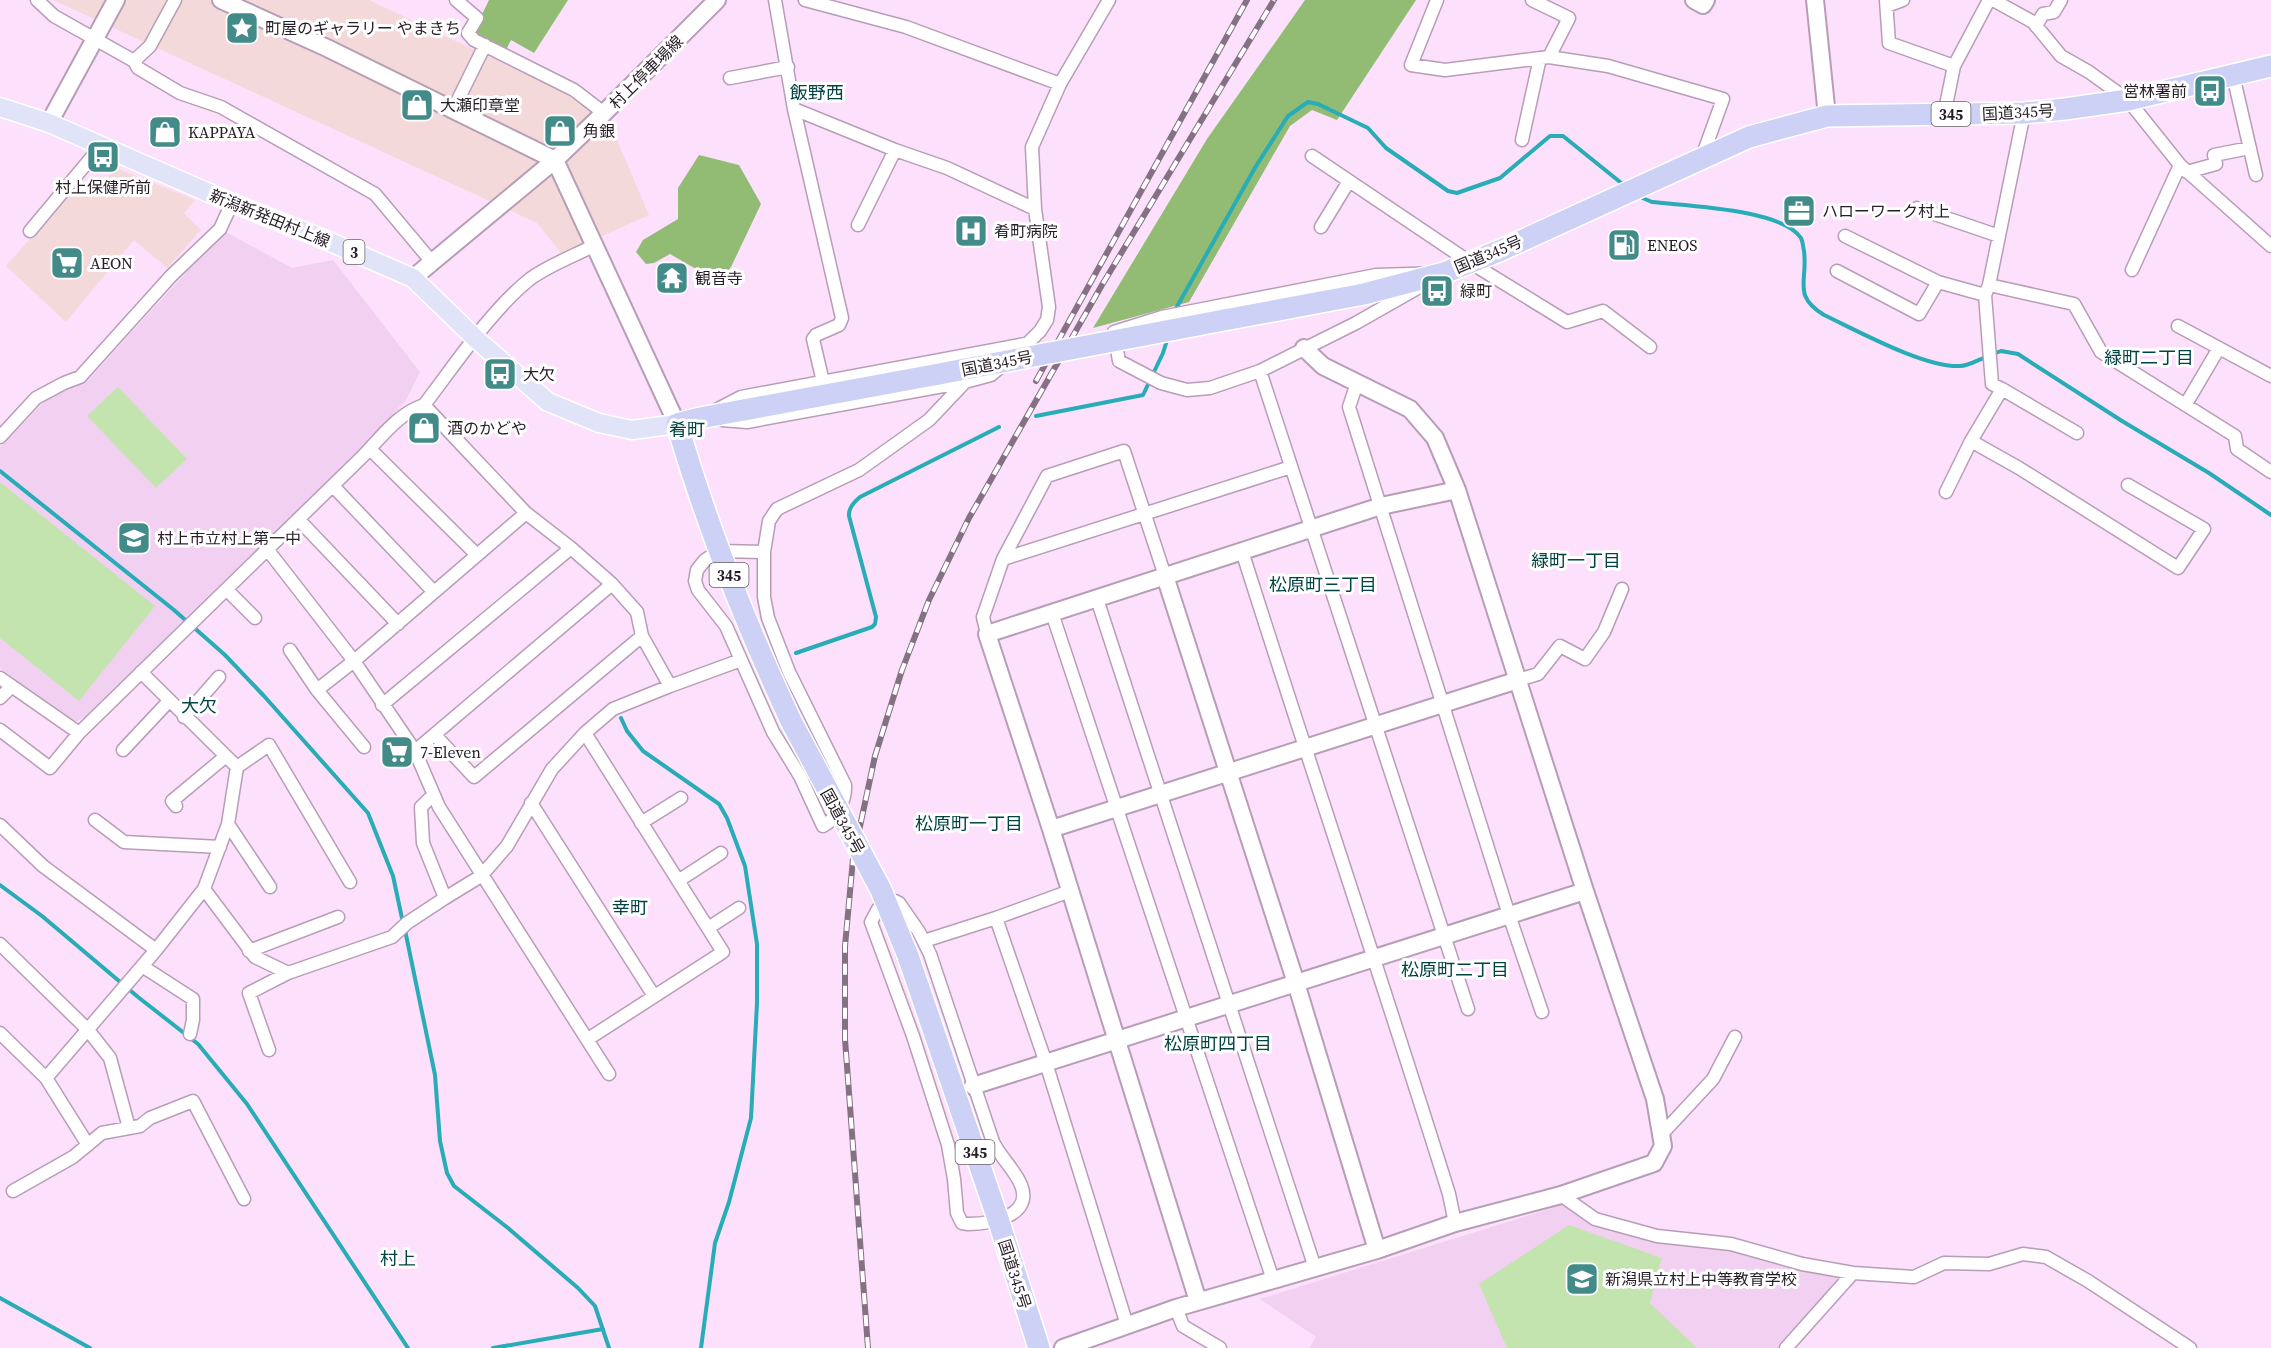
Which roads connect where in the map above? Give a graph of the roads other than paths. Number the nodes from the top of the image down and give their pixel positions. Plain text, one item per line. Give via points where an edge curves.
1 (38, 0) edge
2 (116, 0) edge
3 (175, 0) edge
4 (221, 0) edge
5 (456, 0) edge
6 (717, 0) edge
7 (775, 0) edge
8 (806, 0) edge
9 (1109, 0) edge
10 (1437, 0) edge
11 (1532, 0) edge
12 (1694, 0) edge
13 (1706, 0) edge
14 (1815, 0) edge
15 (1903, 0) edge
16 (1991, 0) edge
17 (2061, 0) edge
18 (1886, 3) edge
19 (2036, 26) junction
20 (95, 38) junction
21 (484, 45) junction
22 (1545, 58) junction
23 (134, 61) junction
24 (1954, 66) junction
25 (2271, 66) edge
26 (788, 67) junction
27 (2233, 75) junction
28 (730, 78) dead end
29 (1060, 84) junction
30 (2128, 100) junction
31 (0, 107) edge
32 (794, 109) junction
33 (453, 110) junction
34 (604, 113) junction
35 (2024, 113) junction
36 (1944, 115) junction
37 (1827, 116) junction
38 (48, 123) junction
39 (1522, 140) dead end
40 (102, 146) junction
41 (2250, 148) junction
42 (895, 150) junction
43 (1312, 156) dead end
44 (1702, 157) junction
45 (555, 160) junction
46 (2183, 169) junction
47 (2256, 175) dead end
48 (1349, 181) junction
49 (232, 203) junction
50 (1917, 208) dead end
51 (1035, 209) junction
52 (858, 225) dead end
53 (1322, 227) dead end
54 (30, 231) dead end
55 (1845, 236) dead end
56 (1999, 236) junction
57 (595, 245) junction
58 (2271, 246) edge
59 (432, 262) junction
60 (1471, 262) junction
61 (2132, 270) dead end
62 (1838, 271) dead end
63 (1444, 273) junction
64 (413, 278) junction
65 (1938, 282) junction
66 (1987, 290) junction
67 (2178, 326) dead end
68 (475, 338) junction
69 (1027, 344) junction
70 (1650, 347) dead end
71 (1304, 348) junction
72 (2219, 348) junction
73 (1260, 371) junction
74 (2271, 376) edge
75 (823, 382) junction
76 (965, 382) junction
77 (1358, 383) junction
78 (2002, 389) junction
79 (2186, 404) junction
80 (424, 405) junction
81 (700, 418) junction
82 (677, 424) junction
83 (2, 429) edge
84 (2077, 433) dead end
85 (1971, 441) junction
86 (370, 449) junction
87 (1291, 467) junction
88 (2271, 472) edge
89 (2128, 485) dead end
90 (333, 486) junction
91 (1457, 490) junction
92 (1946, 492) dead end
93 (1381, 507) junction
94 (525, 513) junction
95 (1145, 514) junction
96 (298, 519) junction
97 (1312, 530) junction
98 (571, 548) junction
99 (267, 549) junction
100 (719, 551) junction
101 (1242, 551) junction
102 (764, 552) junction
103 (477, 555) junction
104 (1003, 558) junction
105 (1165, 576) junction
106 (612, 584) junction
107 (1622, 589) dead end
108 (227, 590) junction
109 (434, 592) junction
110 (1097, 599) junction
111 (1052, 614) junction
112 (255, 618) dead end
113 (398, 624) junction
114 (987, 634) junction
115 (642, 636) junction
116 (290, 650) dead end
117 (741, 660) junction
118 (354, 661) junction
119 (141, 672) junction
120 (219, 677) dead end
121 (0, 678) edge
122 (1518, 680) junction
123 (12, 686) junction
124 (670, 686) junction
125 (317, 690) junction
126 (0, 698) edge
127 (170, 702) junction
128 (1443, 704) junction
129 (382, 705) junction
130 (184, 717) junction
131 (1376, 725) junction
132 (0, 730) edge
133 (79, 733) junction
134 (585, 733) junction
135 (435, 735) junction
136 (364, 747) dead end
137 (1305, 748) junction
138 (123, 750) dead end
139 (415, 751) junction
140 (226, 756) junction
141 (237, 767) junction
142 (1228, 772) junction
143 (1160, 794) junction
144 (433, 795) junction
145 (681, 798) dead end
146 (531, 803) junction
147 (176, 806) dead end
148 (1117, 808) junction
149 (95, 820) dead end
150 (641, 823) junction
151 (228, 824) junction
152 (0, 825) edge
153 (1051, 829) junction
154 (220, 847) junction
155 (721, 853) dead end
156 (482, 876) junction
157 (678, 881) junction
158 (350, 882) dead end
159 (270, 887) dead end
160 (204, 889) junction
161 (1070, 891) junction
162 (1584, 891) junction
163 (445, 898) junction
164 (739, 908) dead end
165 (1509, 915) junction
166 (338, 917) dead end
167 (996, 918) junction
168 (708, 928) junction
169 (1444, 936) junction
170 (924, 941) junction
171 (0, 944) edge
172 (156, 950) junction
173 (249, 951) junction
174 (1375, 958) junction
175 (142, 966) junction
176 (288, 973) junction
177 (1296, 983) junction
178 (654, 996) junction
179 (1229, 1005) junction
180 (1468, 1009) dead end
181 (1542, 1012) dead end
182 (1186, 1018) junction
183 (88, 1030) junction
184 (0, 1033) edge
185 (190, 1034) dead end
186 (1736, 1037) dead end
187 (588, 1039) junction
188 (1116, 1041) junction
189 (269, 1050) dead end
190 (1046, 1063) junction
191 (609, 1074) dead end
192 (46, 1078) junction
193 (973, 1086) junction
194 (129, 1128) junction
195 (1661, 1135) junction
196 (88, 1145) junction
197 (13, 1191) dead end
198 (1561, 1195) junction
199 (244, 1199) dead end
200 (998, 1219) junction
201 (1455, 1223) junction
202 (1377, 1250) junction
203 (1315, 1268) junction
204 (1853, 1273) junction
205 (1273, 1280) junction
206 (1198, 1301) junction
207 (1176, 1308) junction
208 (1127, 1325) junction
209 (1033, 1346) edge
210 (1063, 1348) edge
211 (1220, 1348) edge
212 (1786, 1348) edge
213 (2190, 1348) edge

1 - 20 street via 54,16
2 - 20 street
3 - 23 street via 150,46
4 - 33 street
5 - 21 street via 477,18 468,33
6 - 34 street, 村上停車場線
7 - 26 street
8 - 29 street via 906,27
9 - 29 street
10 - 22 street via 1411,65 1445,70
11 - 22 street via 1569,18
12 - 13 street via 1703,5
14 - 37 street
15 - 18 street
16 - 19 street
16 - 24 street
17 - 19 street via 2054,12 2043,14
18 - 24 street via 1889,43
19 - 30 street via 2061,56
20 - 23 street
20 - 38 street
21 - 33 street
21 - 34 street via 574,90
22 - 39 street
22 - 44 street via 1608,66 1723,99
23 - 59 street via 138,68 180,93 221,106 375,194
24 - 36 street
25 - 27 highway, 国道345号 / 345
26 - 28 street
26 - 32 street
27 - 30 highway, 国道345号 / 345
27 - 41 street
29 - 51 street via 1032,147
30 - 35 highway, 国道345号 / 345
30 - 46 street
31 - 38 main road, 新潟新発田村上線 / 3
32 - 42 street
32 - 75 street via 842,318 839,325 813,339
33 - 45 street
34 - 45 street, 村上停車場線
35 - 36 highway, 国道345号 / 345
35 - 56 street
36 - 37 highway, 国道345号 / 345
37 - 44 highway, 国道345号 / 345 via 1749,137
38 - 40 main road, 新潟新発田村上線 / 3
40 - 49 main road, 新潟新発田村上線 / 3
40 - 54 street
41 - 46 street via 2214,155 2216,165
41 - 47 street
42 - 51 street via 947,168
42 - 52 street
43 - 48 street
44 - 60 highway, 国道345号 / 345
45 - 57 street
45 - 59 street, 村上停車場線
46 - 58 street
46 - 61 street
48 - 53 street
48 - 60 street
49 - 64 main road, 新潟新発田村上線 / 3
49 - 83 street via 220,229 171,276 80,377 36,398
50 - 56 street
51 - 69 street via 1049,307 1047,320
55 - 65 street
56 - 66 street
57 - 68 street via 532,278
57 - 82 street
59 - 64 street, 村上停車場線
60 - 63 highway, 国道345号 / 345
60 - 70 street via 1567,322 1602,311
62 - 65 street via 1919,314
63 - 71 street
63 - 73 street via 1376,275 1162,317 1114,332 1119,361 1161,383 1187,390 1210,388
63 - 81 highway, 国道345号 / 345, bridge via 1364,294
64 - 68 main road, 新潟新発田村上線 / 3
65 - 66 street
66 - 78 street via 1992,384
66 - 79 street via 2074,304 2101,352
67 - 72 street
68 - 80 street
68 - 82 main road, 新潟新発田村上線 / 3 via 548,402 599,423 632,430
69 - 75 street
69 - 76 street via 991,375
71 - 73 street
71 - 77 street via 1323,366
72 - 74 street
72 - 79 street
73 - 87 street
75 - 81 street via 741,397
76 - 81 street via 747,422
76 - 102 street via 929,420 859,470 774,511
77 - 91 street via 1410,409 1435,438
77 - 93 street via 1349,407
78 - 84 street
78 - 85 street
79 - 88 street via 2235,436 2237,448
80 - 86 street via 401,416
80 - 94 street
81 - 82 highway, 国道345号 / 345
82 - 100 highway, 国道345号 / 345
85 - 89 street via 2178,568 2204,529
85 - 92 street
86 - 90 street
86 - 103 street
87 - 95 street
87 - 97 street
90 - 96 street
90 - 109 street
91 - 93 street
91 - 122 street
93 - 97 street
93 - 128 street
94 - 98 street
94 - 103 street
95 - 104 street
95 - 104 street via 1124,451 1047,476
95 - 105 street
96 - 99 street
96 - 113 street
97 - 101 street
97 - 131 street
98 - 106 street
98 - 129 street
99 - 108 street
99 - 118 street
100 - 102 street
100 - 117 street via 705,560 695,581 726,626
100 - 200 highway, 国道345号 / 345, bridge via 790,721 881,890 908,956
101 - 105 street
101 - 137 street
102 - 117 street via 768,618 789,672 845,785 844,799 831,822 823,826 800,776 773,732
103 - 109 street
104 - 114 street via 983,617
105 - 110 street
105 - 142 street
106 - 115 street via 637,612
106 - 135 street
107 - 122 street via 1604,632 1585,659 1560,646 1538,674
108 - 112 street
108 - 119 street
109 - 113 street
110 - 111 street
110 - 143 street
111 - 114 street
111 - 148 street
113 - 118 street
114 - 153 street
115 - 124 street
115 - 135 street via 474,777
116 - 125 street
117 - 124 street
118 - 125 street
118 - 129 street
119 - 127 street
119 - 133 street
120 - 130 street
121 - 123 street
122 - 128 street
122 - 162 street
123 - 126 street
123 - 133 street
124 - 134 street via 613,709
125 - 136 street
127 - 130 street
127 - 138 street
128 - 131 street
128 - 165 street
129 - 139 street
130 - 140 street
131 - 137 street
131 - 169 street
132 - 133 street via 50,768
134 - 146 street via 552,769
134 - 150 street
135 - 139 street
137 - 142 street
137 - 174 street
139 - 144 street
140 - 141 street
140 - 147 street via 172,801
141 - 151 street
141 - 158 street via 269,745
142 - 143 street
142 - 177 street
143 - 148 street
143 - 179 street
144 - 156 street
144 - 163 street via 421,807 423,843
145 - 150 street
146 - 156 street via 507,846
146 - 178 street
148 - 153 street
148 - 182 street
149 - 154 street via 124,842
150 - 157 street
151 - 154 street
151 - 159 street
152 - 172 street via 43,866
153 - 161 street
154 - 160 street
155 - 157 street
156 - 163 street
156 - 187 street
157 - 168 street
160 - 172 street
160 - 173 street
161 - 167 street
161 - 188 street
162 - 165 street
162 - 195 street via 1655,1099
163 - 176 street via 392,937
164 - 168 street
165 - 169 street
165 - 181 street
166 - 173 street
167 - 170 street
167 - 190 street
168 - 178 street via 723,952
169 - 174 street
169 - 180 street
170 - 193 street
170 - 200 street via 899,903 895,901 874,913 872,922 948,1145 957,1213 962,1223 968,1224
171 - 183 street
172 - 175 street
173 - 176 street
174 - 177 street
174 - 201 street
175 - 183 street
175 - 185 street via 193,999
176 - 189 street via 249,993
177 - 179 street
177 - 202 street
178 - 187 street
179 - 182 street
179 - 203 street
182 - 188 street
182 - 205 street
183 - 192 street
183 - 194 street via 110,1058
184 - 192 street
186 - 195 street via 1713,1079
187 - 191 street
188 - 190 street
188 - 206 street
190 - 193 street
190 - 208 street
192 - 196 street
193 - 200 street via 993,1142 1023,1191 1020,1209
194 - 196 street via 102,1133
194 - 199 street via 194,1101
195 - 198 street via 1663,1146 1654,1163
196 - 197 street
198 - 201 street
198 - 204 street via 1595,1219 1657,1236 1731,1244 1802,1264
200 - 209 highway, 国道345号 / 345
201 - 202 street
202 - 203 street
203 - 205 street
204 - 212 street
204 - 213 street via 1914,1277 1944,1263 1989,1264 2024,1254 2046,1257
205 - 206 street
206 - 207 street
207 - 208 street
207 - 211 street via 1183,1326
208 - 210 street

